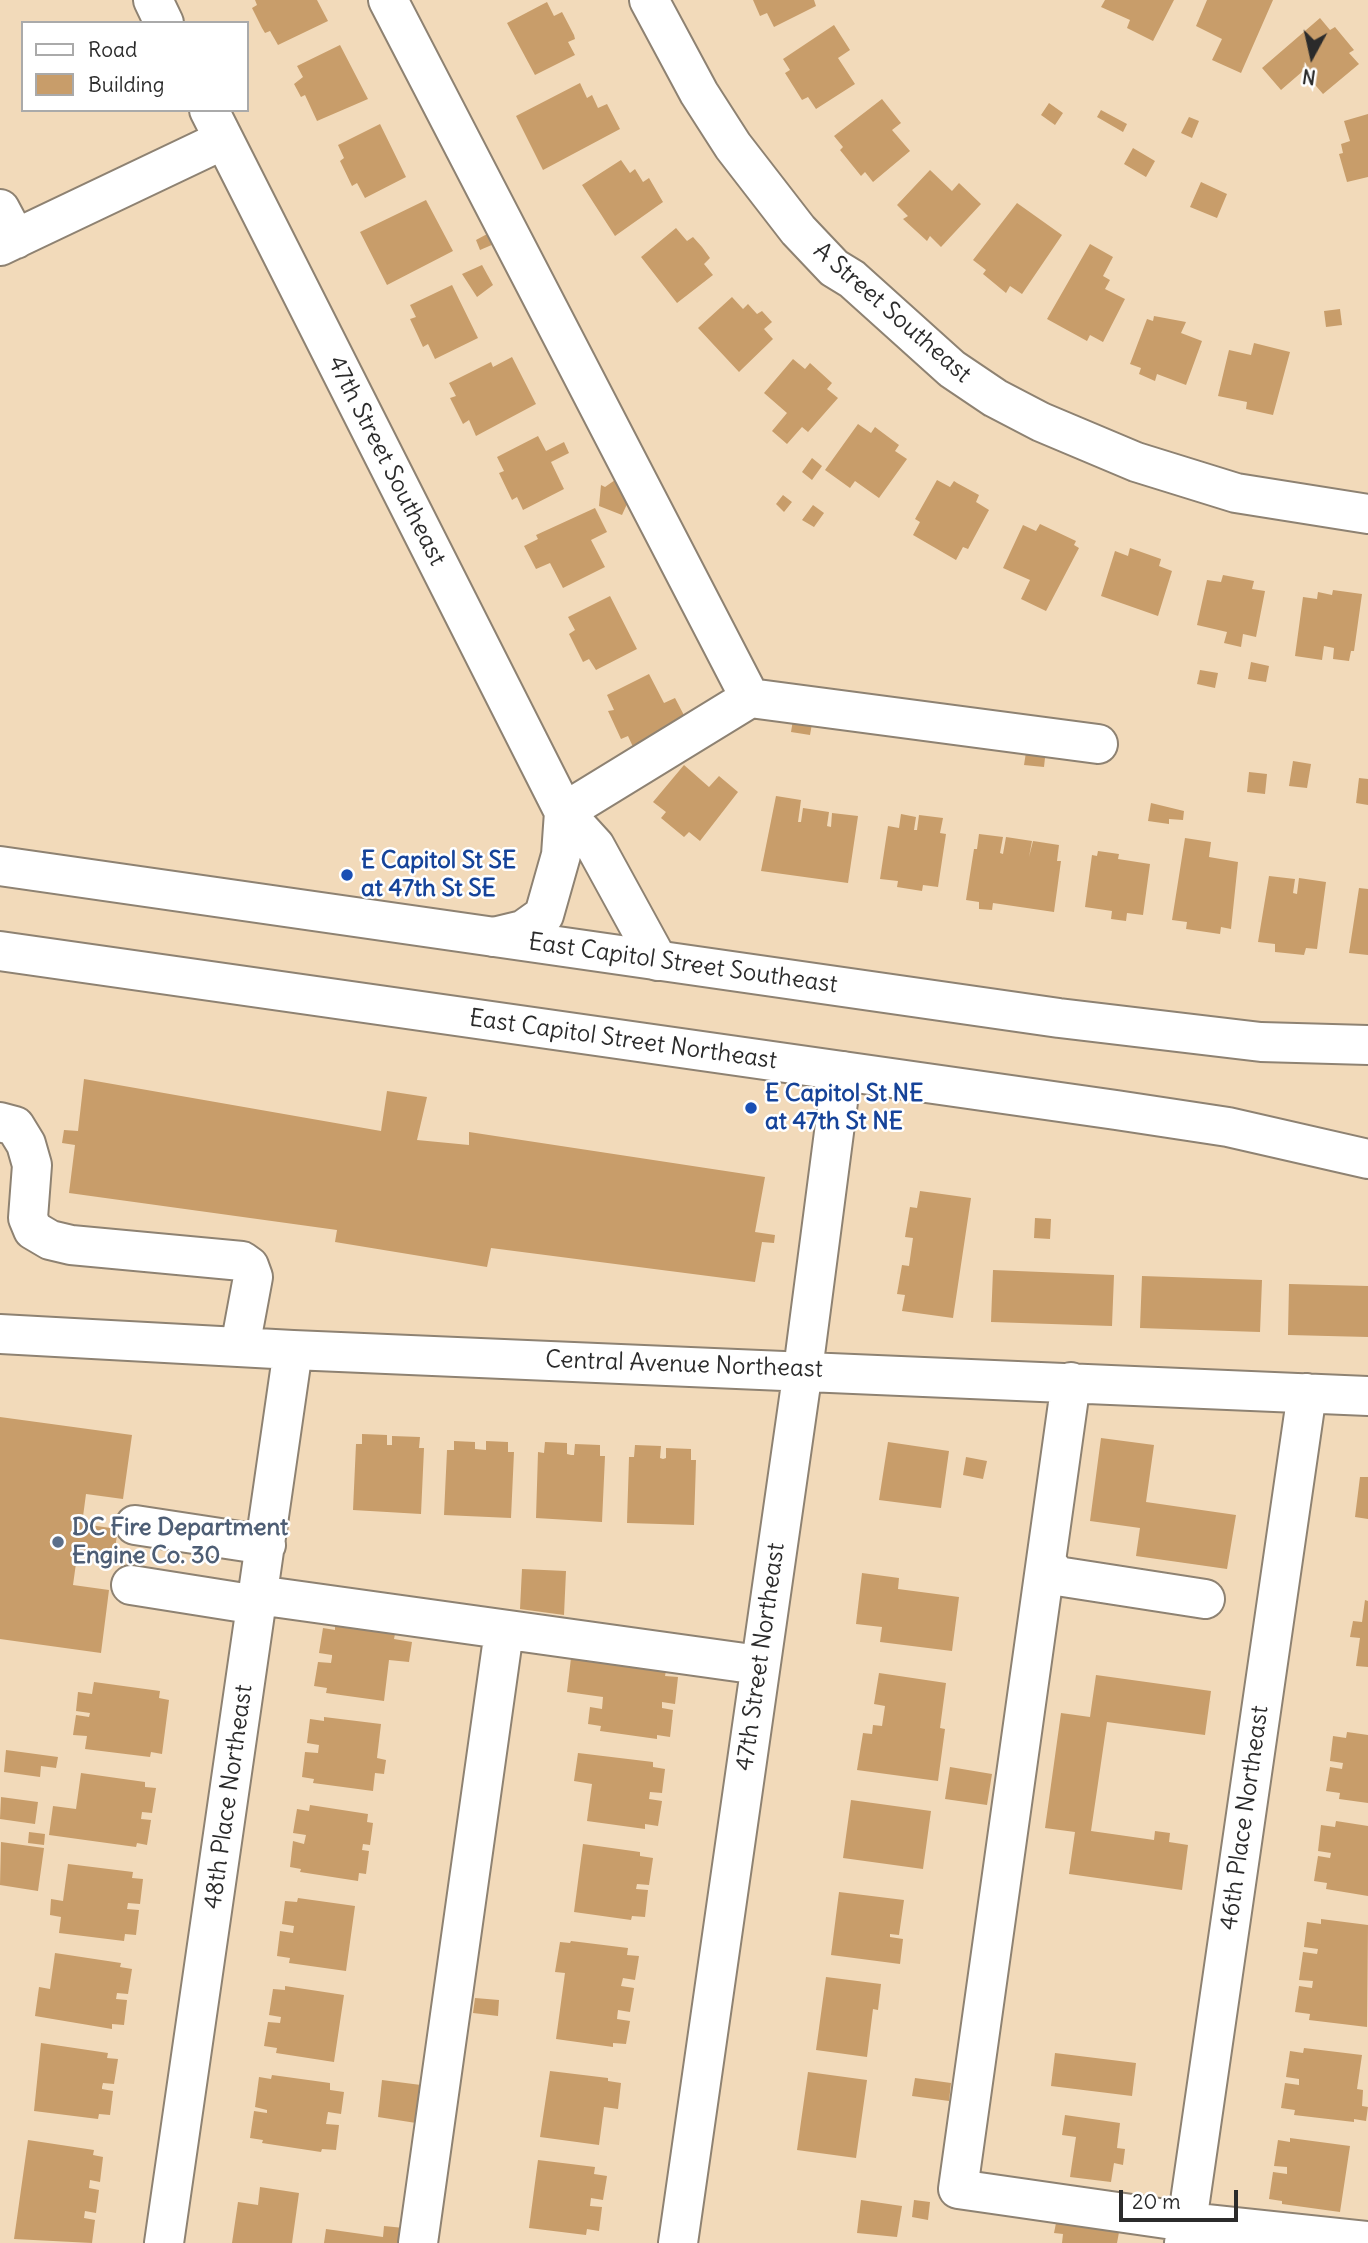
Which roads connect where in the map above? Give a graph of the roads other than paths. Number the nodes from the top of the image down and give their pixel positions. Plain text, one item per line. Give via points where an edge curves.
1 (153, 0) edge
2 (388, 0) edge
3 (649, 0) edge
4 (163, 21) edge
5 (216, 125) edge
6 (5, 231) edge
7 (1368, 514) edge
8 (750, 698) junction
9 (1098, 744) dead end
10 (564, 812) junction
11 (0, 866) edge
12 (494, 937) junction
13 (0, 951) edge
14 (657, 961) junction
15 (1368, 1045) edge
16 (842, 1071) junction
17 (0, 1122) edge
18 (1368, 1159) edge
19 (0, 1334) edge
20 (240, 1348) junction
21 (293, 1350) junction
22 (803, 1370) junction
23 (1071, 1382) junction
24 (1307, 1393) junction
25 (1368, 1396) edge
26 (135, 1524) dead end
27 (266, 1545) junction
28 (1046, 1562) junction
29 (131, 1585) dead end
30 (1205, 1599) dead end
31 (257, 1600) junction
32 (504, 1631) junction
33 (759, 1665) junction
34 (1185, 2232) edge
35 (1368, 2241) edge
36 (164, 2243) edge
37 (418, 2243) edge
38 (678, 2243) edge

1 - 4 street
2 - 8 street
3 - 7 street, A Street Southeast via 733,146 798,230 834,268 952,369 1041,422 1136,463 1236,492
5 - 6 street
5 - 10 street, 47th Street Southeast
8 - 9 street
8 - 10 street
10 - 12 street via 561,855 544,915 523,930
10 - 14 street, 47th Street Southeast via 595,846
11 - 12 street, East Capitol Street Southeast
12 - 14 street, East Capitol Street Southeast
13 - 16 street, East Capitol Street Northeast
14 - 15 street, East Capitol Street Southeast via 1059,1018 1261,1041
16 - 18 street, East Capitol Street Northeast via 1228,1127
16 - 22 street, 47th Street Northeast
17 - 20 street via 15,1126 26,1144 32,1165 28,1218 33,1230 50,1240 242,1261 249,1266 253,1277
19 - 20 street, Central Avenue Northeast
20 - 21 street, Central Avenue Northeast
21 - 22 street, Central Avenue Northeast
21 - 27 street, 48th Place Northeast
22 - 23 street, Central Avenue Northeast
22 - 33 street, 47th Street Northeast
23 - 24 street, Central Avenue Northeast
23 - 28 street
24 - 25 street, Central Avenue Northeast
24 - 34 street, 46th Place Northeast
26 - 27 street
27 - 31 street, 48th Place Northeast
28 - 30 street via 1056,1576
28 - 34 street via 958,2189
29 - 31 street
31 - 32 street
31 - 36 street, 48th Place Northeast
32 - 33 street
32 - 37 street
33 - 38 street, 47th Street Northeast
34 - 35 street

